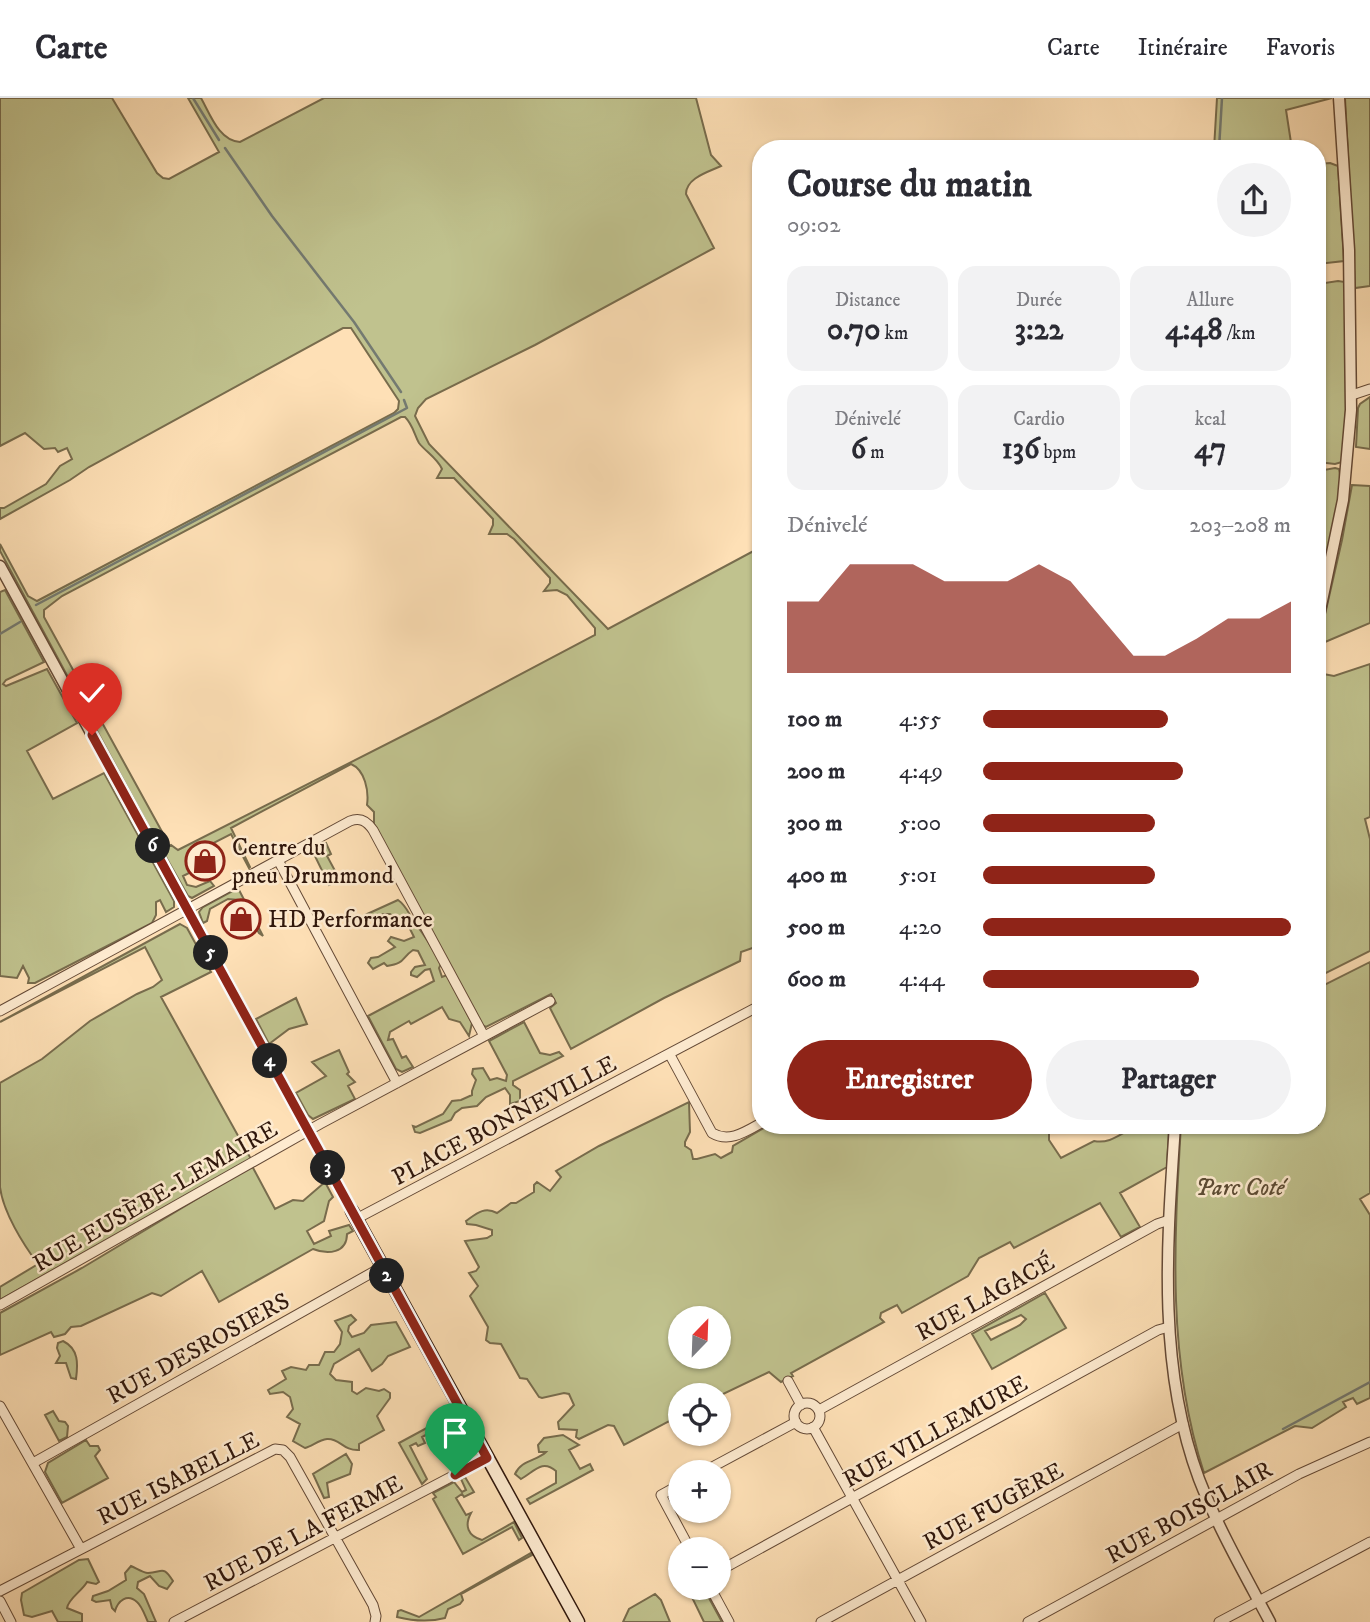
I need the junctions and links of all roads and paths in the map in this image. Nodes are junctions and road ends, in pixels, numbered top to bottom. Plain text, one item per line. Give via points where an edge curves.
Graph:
1 (1339, 98) edge
2 (1370, 389) edge
3 (1352, 395) junction
4 (0, 566) edge
5 (1326, 582) edge
6 (278, 860) junction
7 (187, 910) junction
8 (551, 1001) dead end
9 (752, 1010) edge
10 (0, 1011) edge
11 (484, 1036) junction
12 (670, 1055) junction
13 (397, 1083) junction
14 (752, 1127) edge
15 (308, 1130) junction
16 (1174, 1134) edge
17 (354, 1215) junction
18 (1169, 1220) junction
19 (382, 1267) junction
20 (0, 1305) edge
21 (1169, 1327) junction
22 (788, 1381) dead end
23 (801, 1405) junction
24 (0, 1406) edge
25 (819, 1410) junction
26 (796, 1422) junction
27 (1183, 1424) junction
28 (813, 1427) junction
29 (1370, 1442) edge
30 (487, 1458) junction
31 (726, 1460) edge
32 (33, 1463) junction
33 (668, 1490) edge
34 (853, 1499) junction
35 (668, 1507) edge
36 (1216, 1519) junction
37 (336, 1537) junction
38 (1370, 1542) edge
39 (81, 1549) junction
40 (731, 1565) edge
41 (898, 1579) junction
42 (0, 1591) edge
43 (717, 1600) edge
44 (1259, 1600) junction
45 (0, 1601) edge
46 (11, 1622) edge
47 (174, 1622) edge
48 (375, 1622) edge
49 (578, 1622) edge
50 (729, 1622) edge
51 (821, 1622) edge
52 (921, 1622) edge
53 (1028, 1622) edge
54 (1219, 1622) edge
55 (1270, 1622) edge

1 - 3 street
2 - 3 street
3 - 5 street via 1343,500
4 - 7 street
6 - 7 street
6 - 11 street via 349,821 367,822
6 - 13 street
7 - 10 street
7 - 15 street
8 - 11 street, RUE EUSÈBE-LEMAIRE
9 - 12 street, PLACE BONNEVILLE
11 - 13 street, RUE EUSÈBE-LEMAIRE
12 - 14 street via 712,1133 731,1137
12 - 17 street, PLACE BONNEVILLE
13 - 15 street, RUE EUSÈBE-LEMAIRE
15 - 17 street
15 - 20 street, RUE EUSÈBE-LEMAIRE
16 - 18 street
17 - 19 main road
18 - 21 street
18 - 25 street, RUE LAGACÉ
19 - 30 main road
19 - 32 street, RUE DESROSIERS
21 - 27 street
21 - 34 street, RUE VILLEMURE
22 - 23 street
23 - 25 street via 813,1404
23 - 26 street via 795,1411
24 - 32 street
25 - 28 street via 820,1418
26 - 28 street via 805,1429
26 - 31 street
27 - 36 street
27 - 41 street, RUE FUGÈRE
28 - 34 street
29 - 36 street, RUE BOISCLAIR
30 - 37 street, RUE DE LA FERME
30 - 49 main road
32 - 39 street
33 - 35 street via 661,1494
34 - 40 street, RUE VILLEMURE
34 - 41 street
36 - 44 street
36 - 53 street, RUE BOISCLAIR
37 - 39 street, RUE ISABELLE via 290,1457 275,1449
37 - 47 street, RUE DE LA FERME
37 - 48 street via 373,1605
38 - 44 street
39 - 42 street, RUE ISABELLE
41 - 51 street, RUE FUGÈRE
41 - 52 street
43 - 50 street
44 - 54 street
44 - 55 street
45 - 46 street

